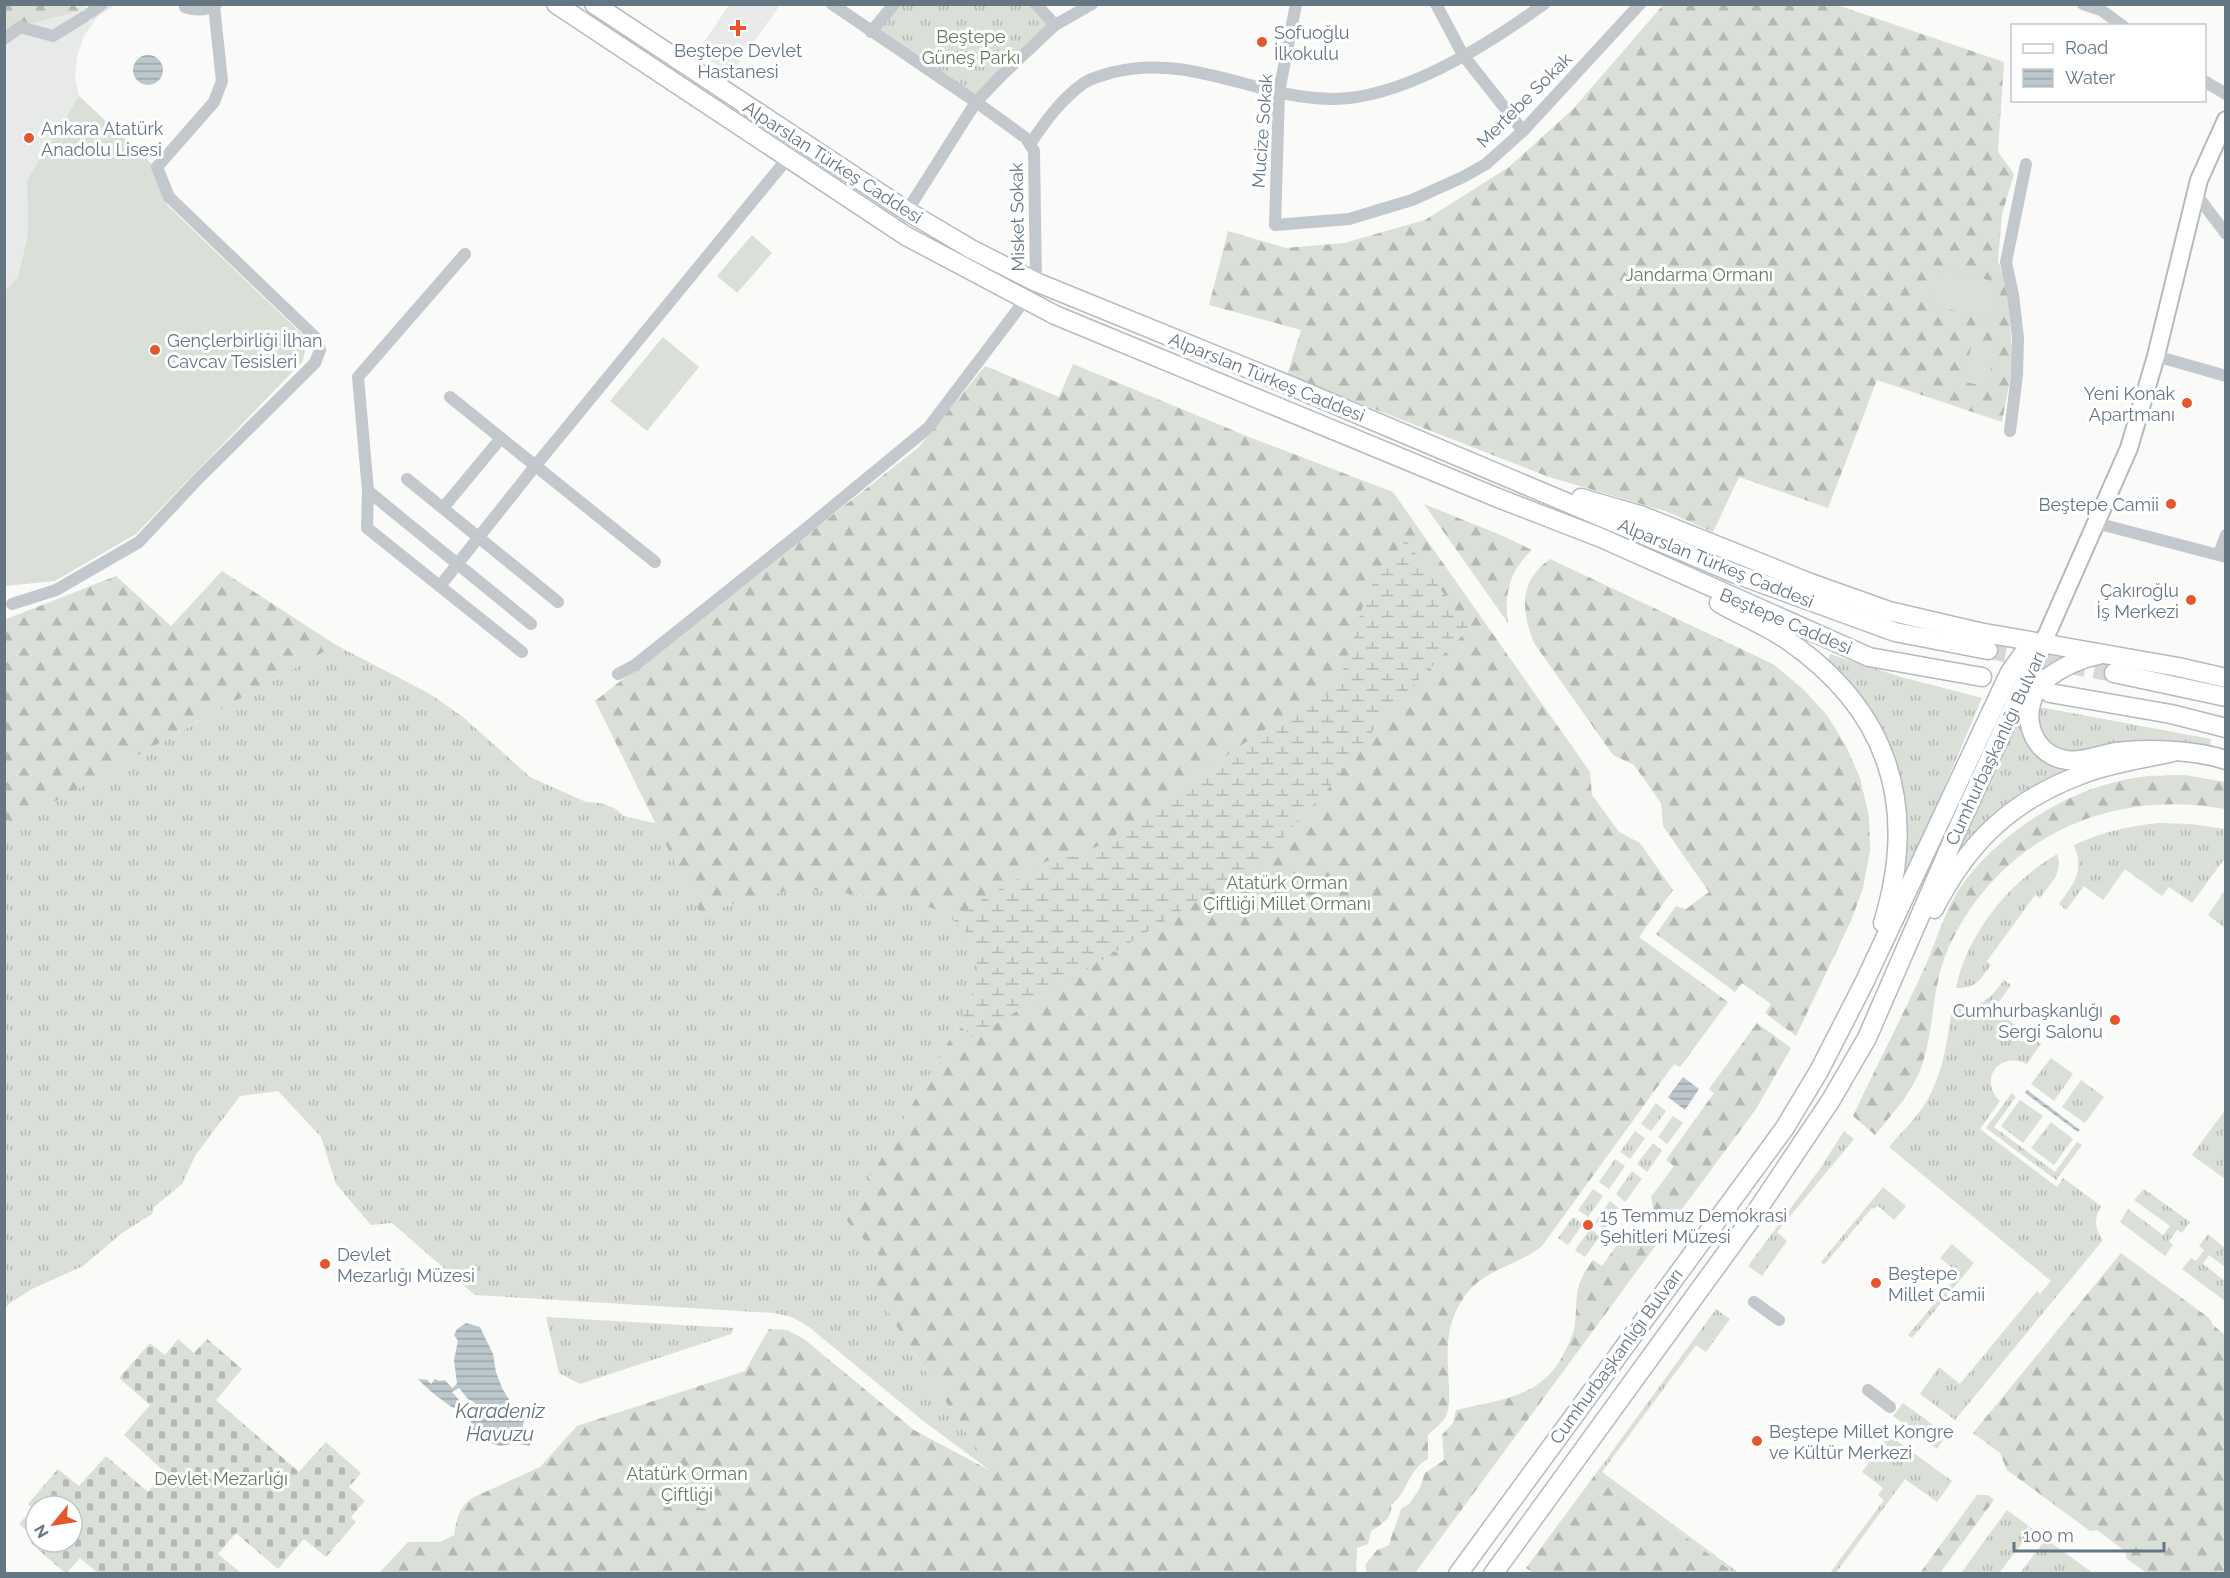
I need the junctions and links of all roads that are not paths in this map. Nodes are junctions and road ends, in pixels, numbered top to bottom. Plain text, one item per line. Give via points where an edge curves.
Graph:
1 (102, 4) edge
2 (556, 4) edge
3 (594, 4) edge
4 (832, 4) edge
5 (894, 4) edge
6 (1036, 4) edge
7 (1092, 4) edge
8 (1296, 4) edge
9 (1436, 4) edge
10 (1544, 4) edge
11 (1640, 4) edge
12 (2083, 4) edge
13 (214, 5) edge
14 (185, 7) dead end
15 (2120, 24) edge
16 (1055, 25) junction
17 (871, 32) junction
18 (4, 39) edge
19 (1463, 55) junction
20 (2206, 82) edge
21 (1279, 92) junction
22 (2226, 94) edge
23 (976, 102) junction
24 (2226, 120) edge
25 (1523, 131) junction
26 (1030, 144) junction
27 (787, 159) junction
28 (2026, 164) dead end
29 (2196, 194) junction
30 (907, 211) junction
31 (1275, 225) joint
32 (2226, 234) edge
33 (465, 254) dead end
34 (1036, 282) junction
35 (1025, 300) junction
36 (2156, 356) junction
37 (2226, 376) edge
38 (450, 397) dead end
39 (2010, 431) dead end
40 (501, 438) junction
41 (536, 465) junction
42 (407, 479) dead end
43 (1513, 480) junction
44 (368, 491) junction
45 (443, 508) junction
46 (2096, 523) junction
47 (2226, 535) edge
48 (479, 537) junction
49 (1599, 537) junction
50 (2222, 556) edge
51 (655, 562) dead end
52 (457, 564) junction
53 (440, 586) junction
54 (558, 602) dead end
55 (12, 604) dead end
56 (531, 624) dead end
57 (2043, 642) junction
58 (1988, 650) tunnel mouth
59 (522, 652) dead end
60 (2106, 654) junction
61 (2114, 673) tunnel mouth
62 (618, 674) dead end
63 (1982, 677) dead end
64 (2226, 678) edge
65 (2050, 693) dead end
66 (2226, 697) edge
67 (2226, 728) edge
68 (2173, 752) junction
69 (2226, 759) edge
70 (1865, 981) junction
71 (1867, 1038) junction
72 (1754, 1302) dead end
73 (1779, 1320) dead end
74 (1868, 1390) dead end
75 (1890, 1407) dead end
76 (1458, 1574) edge
77 (1493, 1574) edge

1 - 18 street via 53,36 20,27
2 - 27 main road, Alparslan Türkeş Caddesi
3 - 30 main road, Alparslan Türkeş Caddesi
4 - 17 street, Misket Sokak
5 - 17 street
6 - 16 street
7 - 16 street
8 - 21 street, Mucize Sokak
9 - 19 street
10 - 19 street via 1503,34
11 - 25 street, Mertebe Sokak
12 - 15 street via 2101,10
13 - 14 street via 204,10
13 - 55 street via 222,81 214,102 157,167 169,197 315,337 320,350 315,363 139,542 56,590
16 - 23 street
17 - 23 street, Misket Sokak
19 - 21 street via 1424,76 1378,93 1334,99
19 - 25 street
20 - 22 street
21 - 26 street via 1179,68 1122,70 1085,83 1056,108
21 - 31 street, Mucize Sokak
23 - 26 street, Misket Sokak
23 - 30 street
24 - 29 main road via 2204,166
25 - 31 street, Mertebe Sokak via 1486,164 1412,200 1349,219
26 - 34 street, Misket Sokak via 1034,151
27 - 35 main road, Alparslan Türkeş Caddesi via 906,236
27 - 41 street
28 - 39 street via 2006,262 2018,338
29 - 32 street
29 - 36 main road
30 - 34 main road, Alparslan Türkeş Caddesi
33 - 44 street via 358,377
34 - 43 main road, Alparslan Türkeş Caddesi
35 - 49 main road, Alparslan Türkeş Caddesi
35 - 62 street via 928,428 635,665
36 - 37 street
36 - 46 main road via 2129,448
38 - 40 street
40 - 41 street
40 - 45 street
41 - 48 street
41 - 51 street
42 - 45 street
43 - 57 main road via 1643,516 1889,611
43 - 58 main road, Alparslan Türkeş Caddesi via 1736,574 1895,632
44 - 52 street
44 - 53 street via 367,528
45 - 48 street
46 - 50 street
46 - 57 main road
47 - 50 street
48 - 52 street
48 - 54 street
49 - 63 main road, Beştepe Caddesi via 1869,657
49 - 70 main road via 1786,639 1827,672 1856,703 1884,757 1899,832 1893,886
52 - 53 street
52 - 56 street
53 - 59 street
57 - 60 main road
57 - 70 main road, Cumhurbaşkanlığı Bulvarı via 2023,654 2010,672
57 - 71 main road, Cumhurbaşkanlığı Bulvarı
60 - 64 main road
60 - 68 main road via 2073,663 2041,684 2028,709 2034,737 2049,753 2072,761 2118,752
61 - 66 main road
65 - 67 main road via 2171,714
68 - 69 main road
68 - 71 main road via 2084,773 2026,801 1993,826 1966,855 1942,894 1892,1000
70 - 76 main road, Cumhurbaşkanlığı Bulvarı via 1820,1071 1784,1129
71 - 77 main road, Cumhurbaşkanlığı Bulvarı via 1826,1108 1756,1212
72 - 73 street
74 - 75 street

